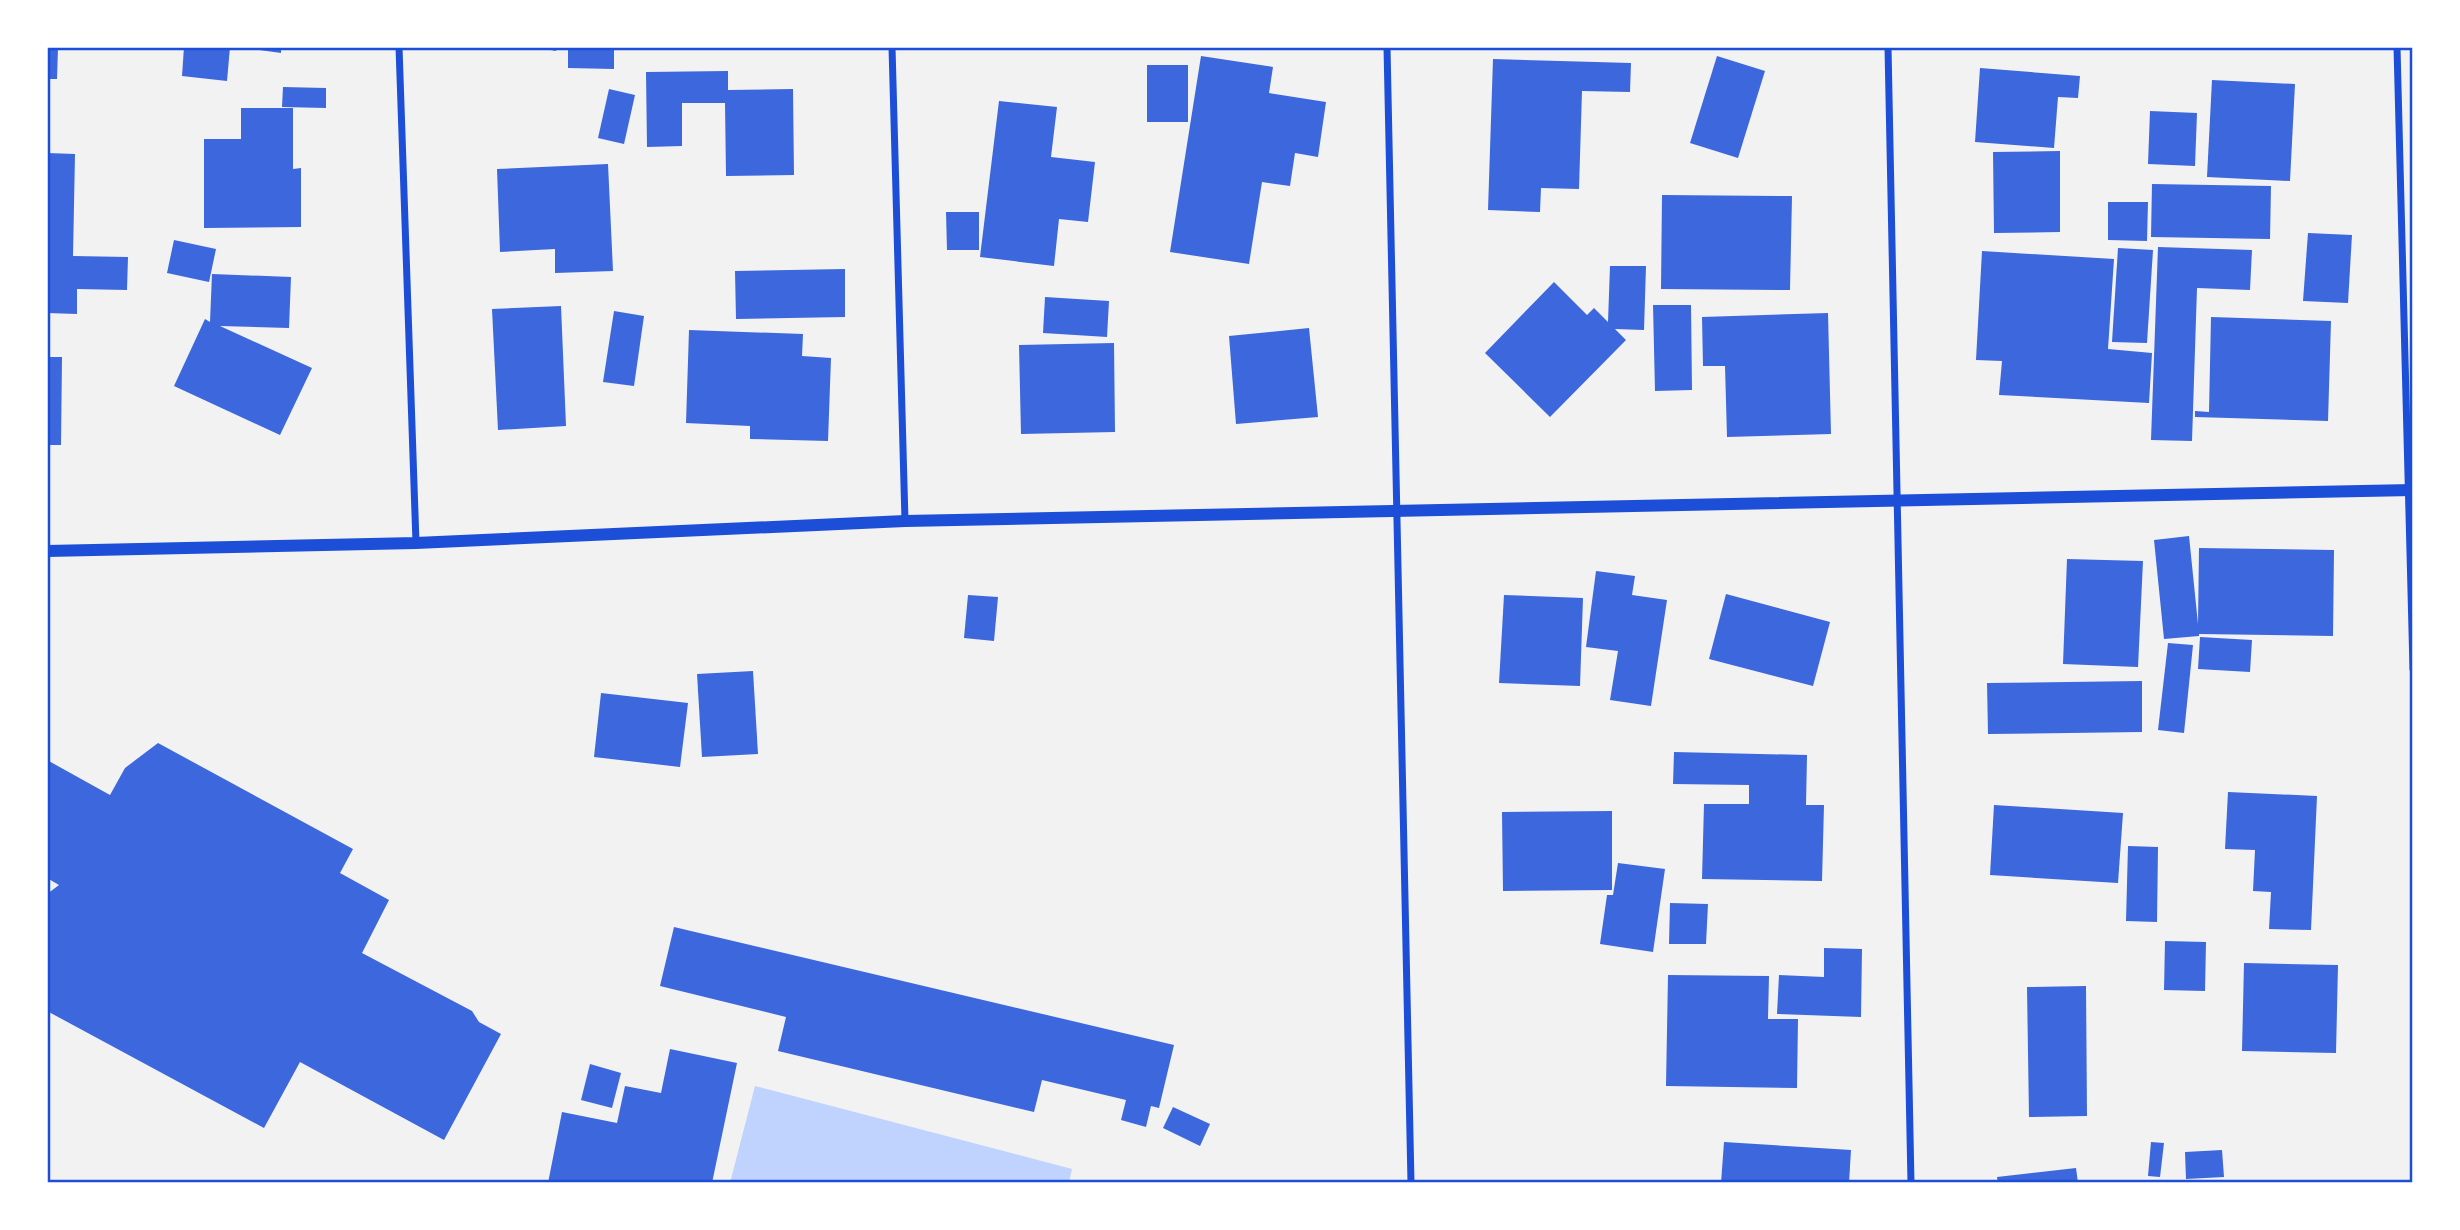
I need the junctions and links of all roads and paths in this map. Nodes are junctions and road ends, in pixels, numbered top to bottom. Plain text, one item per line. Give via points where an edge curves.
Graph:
1 (399, 47) edge
2 (892, 47) edge
3 (1387, 47) edge
4 (1888, 47) edge
5 (2398, 47) edge
6 (2411, 490) edge
7 (1896, 503) junction
8 (1397, 511) junction
9 (905, 522) junction
10 (416, 543) junction
11 (47, 551) edge
12 (2413, 669) edge
13 (1411, 1183) edge
14 (1911, 1183) edge

1 - 10 street
2 - 9 street
3 - 8 street
4 - 7 street
5 - 6 street
6 - 7 street
6 - 12 street
7 - 8 street
7 - 14 street
8 - 9 street
8 - 13 street
9 - 10 street
10 - 11 street

